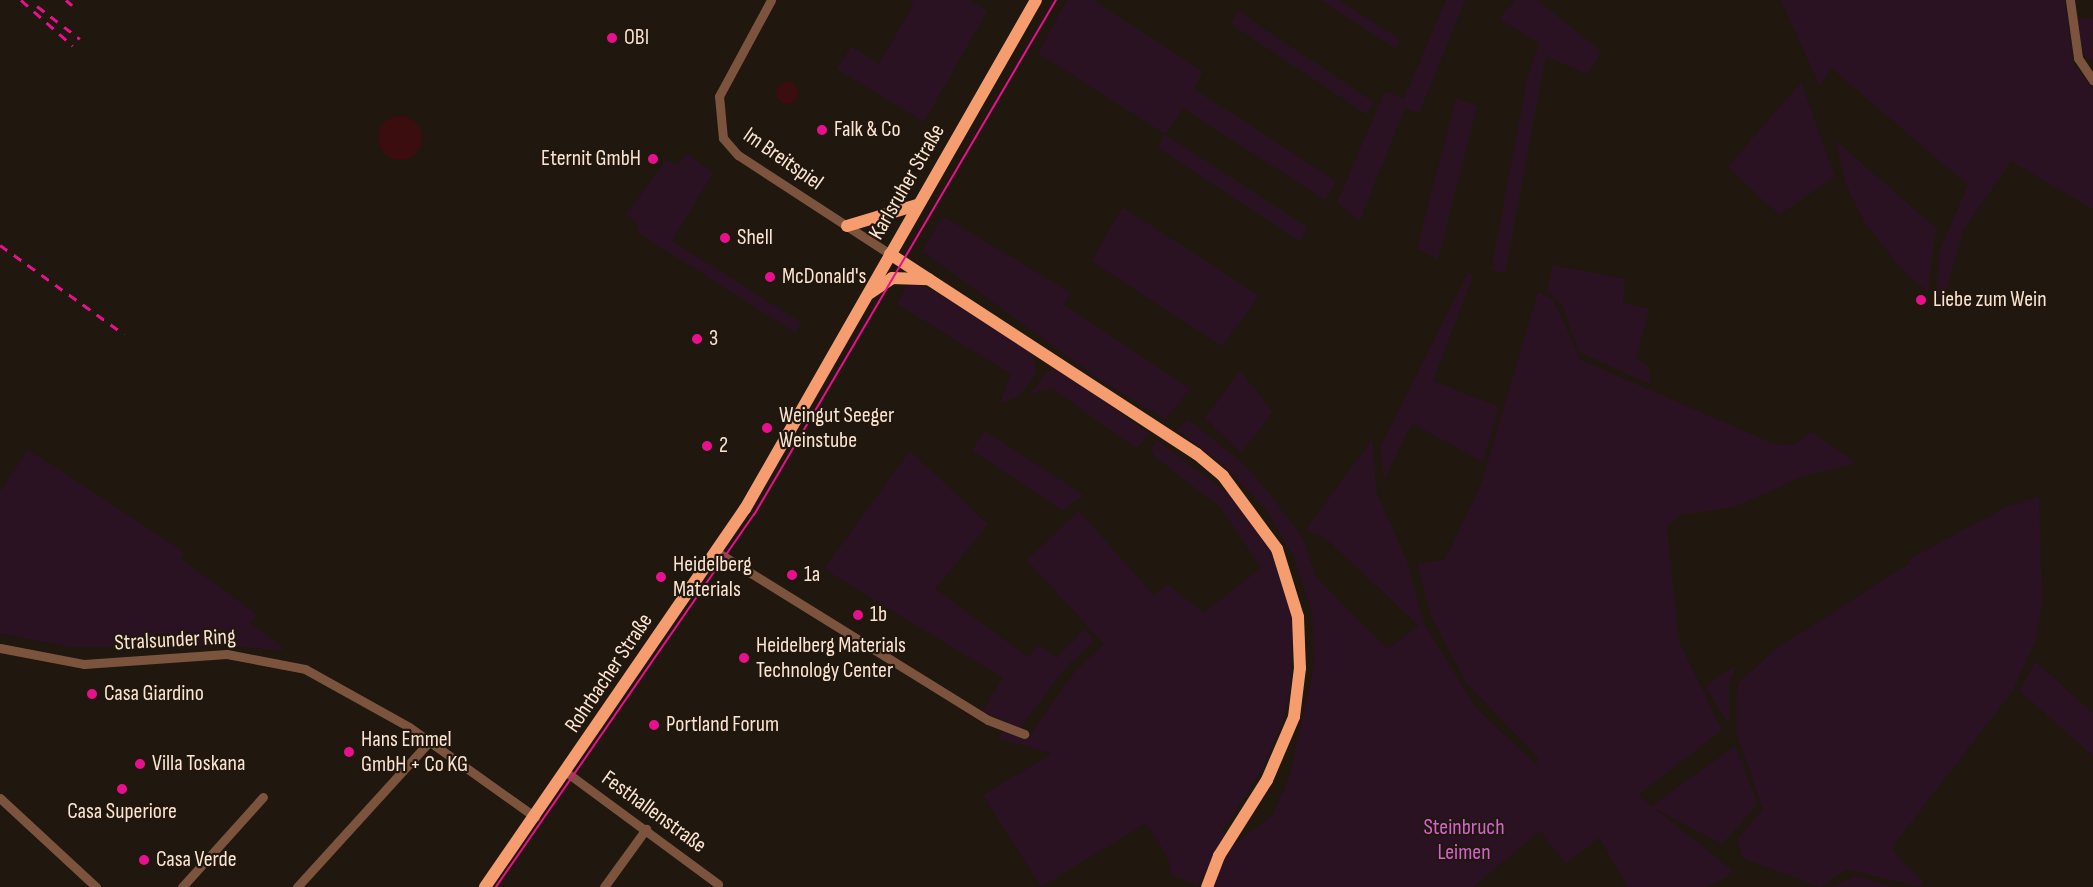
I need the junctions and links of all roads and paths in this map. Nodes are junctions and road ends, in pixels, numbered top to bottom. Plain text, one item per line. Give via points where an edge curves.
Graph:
1 (771, 0) edge
2 (1036, 0) edge
3 (2070, 0) edge
4 (2093, 80) edge
5 (917, 205) junction
6 (847, 226) junction
7 (890, 254) junction
8 (936, 280) junction
9 (867, 294) junction
10 (817, 385) joint
11 (717, 552) junction
12 (0, 648) edge
13 (1024, 734) dead end
14 (429, 742) junction
15 (566, 772) junction
16 (263, 797) dead end
17 (0, 798) edge
18 (535, 817) junction
19 (646, 829) junction
20 (718, 884) dead end
21 (96, 887) edge
22 (182, 887) edge
23 (297, 887) edge
24 (485, 887) edge
25 (604, 887) edge
26 (1207, 887) edge

1 - 6 street, Im Breitspiel via 726,76 719,96 720,132 738,155
2 - 5 main road, Karlsruher Straße
3 - 4 street via 2078,58
5 - 6 main road
5 - 7 main road, Karlsruher Straße
6 - 7 street, Im Breitspiel
7 - 8 main road
7 - 9 main road, Karlsruher Straße
8 - 9 main road via 892,278
8 - 26 main road via 1149,421 1223,477 1262,523 1288,577 1300,641 1298,686 1287,739
9 - 10 main road, Karlsruher Straße
10 - 11 main road, Rohrbacher Straße
11 - 13 street via 988,720
11 - 15 main road, Rohrbacher Straße
12 - 14 street, Stralsunder Ring via 84,664 186,655 265,657 348,689
14 - 18 street, Stralsunder Ring
14 - 23 street
15 - 18 main road, Rohrbacher Straße
15 - 19 street, Festhallenstraße
16 - 22 street
17 - 21 street
18 - 24 main road, Rohrbacher Straße
19 - 20 street, Festhallenstraße
19 - 25 street

